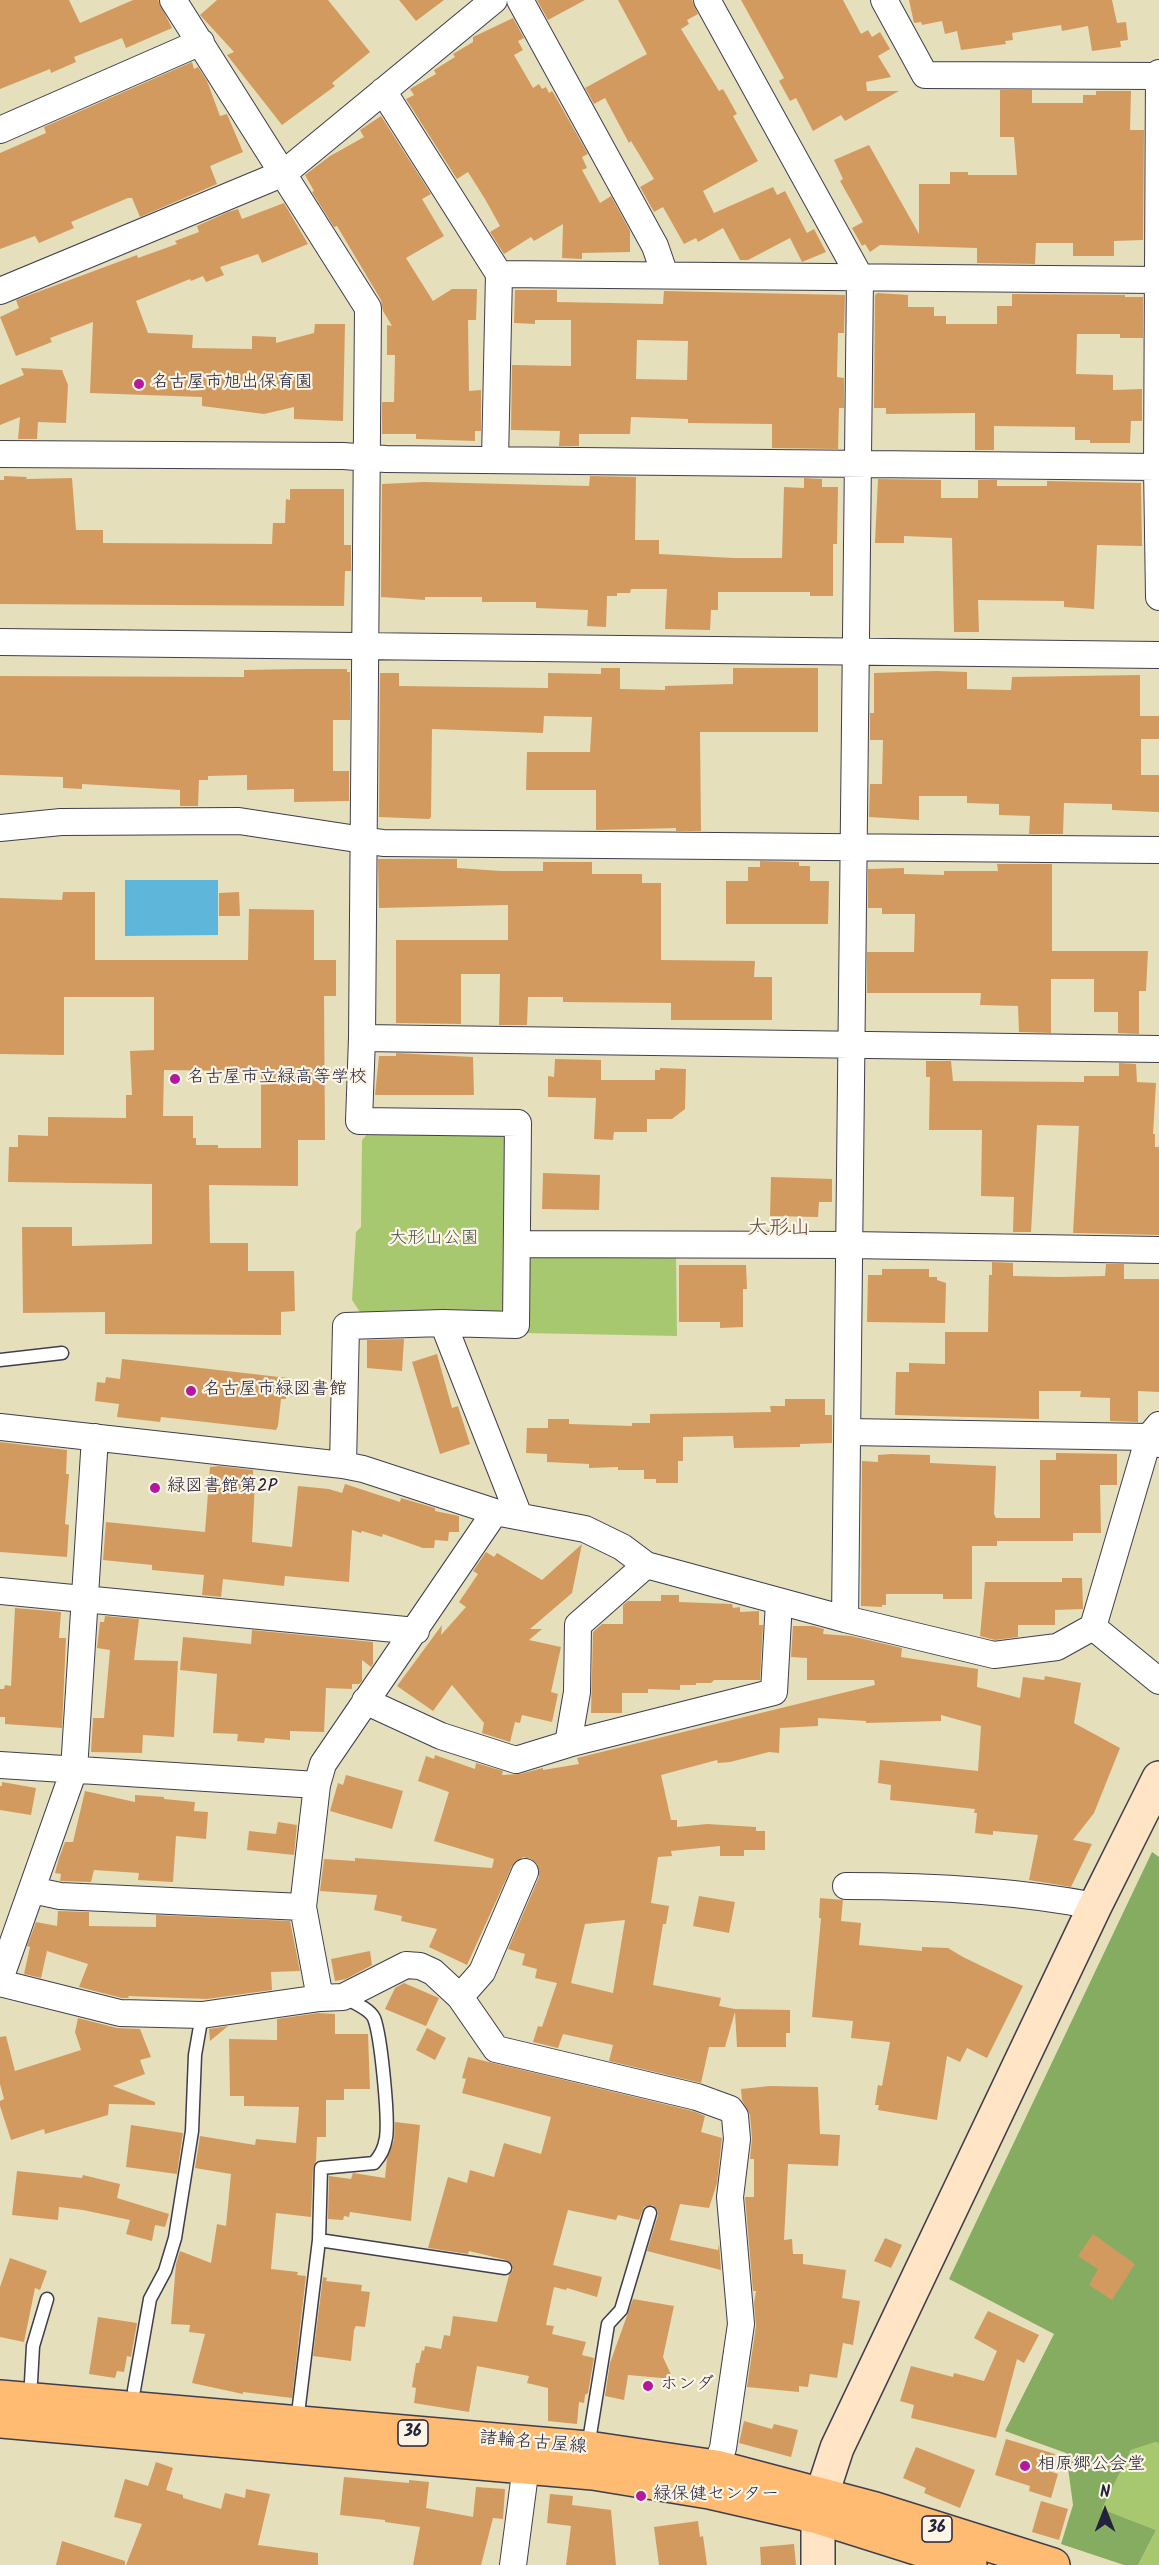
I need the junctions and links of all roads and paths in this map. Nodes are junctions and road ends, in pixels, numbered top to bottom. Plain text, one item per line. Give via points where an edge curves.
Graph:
1 (174, 0) edge
2 (494, 0) edge
3 (520, 0) edge
4 (707, 0) edge
5 (884, 0) edge
6 (201, 42) junction
7 (1159, 75) edge
8 (383, 91) junction
9 (0, 130) edge
10 (284, 174) junction
11 (499, 274) junction
12 (665, 275) junction
13 (860, 278) junction
14 (1158, 280) edge
15 (0, 291) edge
16 (0, 454) edge
17 (365, 458) junction
18 (495, 460) junction
19 (857, 464) junction
20 (1157, 467) junction
21 (1159, 597) edge
22 (0, 642) edge
23 (365, 648) junction
24 (856, 652) junction
25 (1159, 656) edge
26 (0, 828) edge
27 (363, 840) junction
28 (855, 846) junction
29 (1159, 850) edge
30 (362, 1038) junction
31 (851, 1046) junction
32 (1159, 1049) edge
33 (517, 1244) junction
34 (849, 1245) junction
35 (1159, 1250) edge
36 (443, 1323) junction
37 (62, 1353) dead end
38 (0, 1360) edge
39 (0, 1427) edge
40 (848, 1432) junction
41 (1156, 1435) edge
42 (95, 1437) junction
43 (343, 1465) junction
44 (507, 1514) junction
45 (646, 1565) junction
46 (0, 1591) edge
47 (86, 1599) junction
48 (779, 1601) junction
49 (845, 1619) junction
50 (1094, 1627) junction
51 (416, 1631) junction
52 (1159, 1681) edge
53 (365, 1701) junction
54 (568, 1744) junction
55 (0, 1765) edge
56 (74, 1770) junction
57 (1159, 1778) edge
58 (317, 1785) junction
59 (525, 1872) dead end
60 (846, 1886) dead end
61 (32, 1890) junction
62 (1095, 1906) junction
63 (303, 1907) junction
64 (0, 1981) edge
65 (332, 1997) junction
66 (460, 1997) junction
67 (202, 2015) junction
68 (650, 2212) dead end
69 (319, 2240) junction
70 (505, 2268) dead end
71 (47, 2299) dead end
72 (31, 2382) dead end
73 (134, 2390) dead end
74 (0, 2397) edge
75 (0, 2421) edge
76 (297, 2423) junction
77 (588, 2448) junction
78 (526, 2466) junction
79 (716, 2467) junction
80 (820, 2505) junction
81 (513, 2565) edge
82 (818, 2565) edge
83 (970, 2565) edge
84 (1053, 2565) edge

1 - 6 street
2 - 8 street
3 - 12 street via 655,246
4 - 13 street
5 - 7 street via 925,75
6 - 9 street
6 - 10 street
7 - 14 street
8 - 10 street
8 - 11 street
10 - 15 street
10 - 17 street via 368,308
11 - 12 street
11 - 18 street
12 - 13 street
13 - 14 street
13 - 19 street
14 - 20 street
16 - 17 street
17 - 18 street
17 - 23 street
18 - 19 street
19 - 20 street
19 - 24 street
20 - 21 street
22 - 23 street
23 - 24 street
23 - 27 street
24 - 25 street
24 - 28 street
26 - 27 street via 61,822 239,821
27 - 28 street
27 - 30 street
28 - 29 street
28 - 31 street
30 - 31 street
30 - 33 street via 359,1122 518,1123
31 - 32 street
31 - 34 street
33 - 34 street
33 - 36 street via 516,1325
34 - 35 street
34 - 40 street
36 - 43 street via 346,1326
36 - 44 street
37 - 38 lane
39 - 42 street
40 - 41 street
40 - 49 street
41 - 50 street
42 - 43 street
42 - 47 street
43 - 44 street
44 - 45 street via 585,1529 622,1547
44 - 51 street
45 - 48 street
45 - 54 street via 578,1625 577,1692
46 - 47 street
47 - 51 street
47 - 56 street
48 - 49 street
48 - 54 street via 774,1692
49 - 50 street via 994,1655 1057,1647
50 - 52 street
51 - 53 street
53 - 54 street via 441,1736 516,1760
53 - 58 street via 323,1764
55 - 56 street
56 - 58 street
56 - 61 street
57 - 62 street
58 - 63 street
59 - 66 street via 482,1972
60 - 62 street via 938,1886
61 - 63 street via 60,1896
61 - 64 street
62 - 80 street via 837,2448
63 - 65 street
64 - 67 street via 120,2013
65 - 66 street via 405,1965 433,1972
65 - 67 street
65 - 69 lane via 370,2012 374,2019 384,2087 386,2136 374,2163 321,2168
66 - 79 street via 496,2049 697,2097 730,2109 735,2116 737,2139 730,2197 741,2324 723,2448
67 - 73 lane via 195,2055 192,2131 175,2238 165,2271 150,2299
68 - 77 lane via 621,2310 608,2324
69 - 70 lane
69 - 76 lane
71 - 72 lane via 33,2346
74 - 76 main road, 諸輪名古屋線 / 36
75 - 78 main road, 諸輪名古屋線 / 36
76 - 77 main road, 諸輪名古屋線 / 36
77 - 79 main road, 諸輪名古屋線 / 36
78 - 80 main road, 諸輪名古屋線 / 36
78 - 81 street
79 - 80 main road, 諸輪名古屋線 / 36
80 - 82 street
80 - 83 main road, 諸輪名古屋線 / 36
80 - 84 main road, 諸輪名古屋線 / 36

